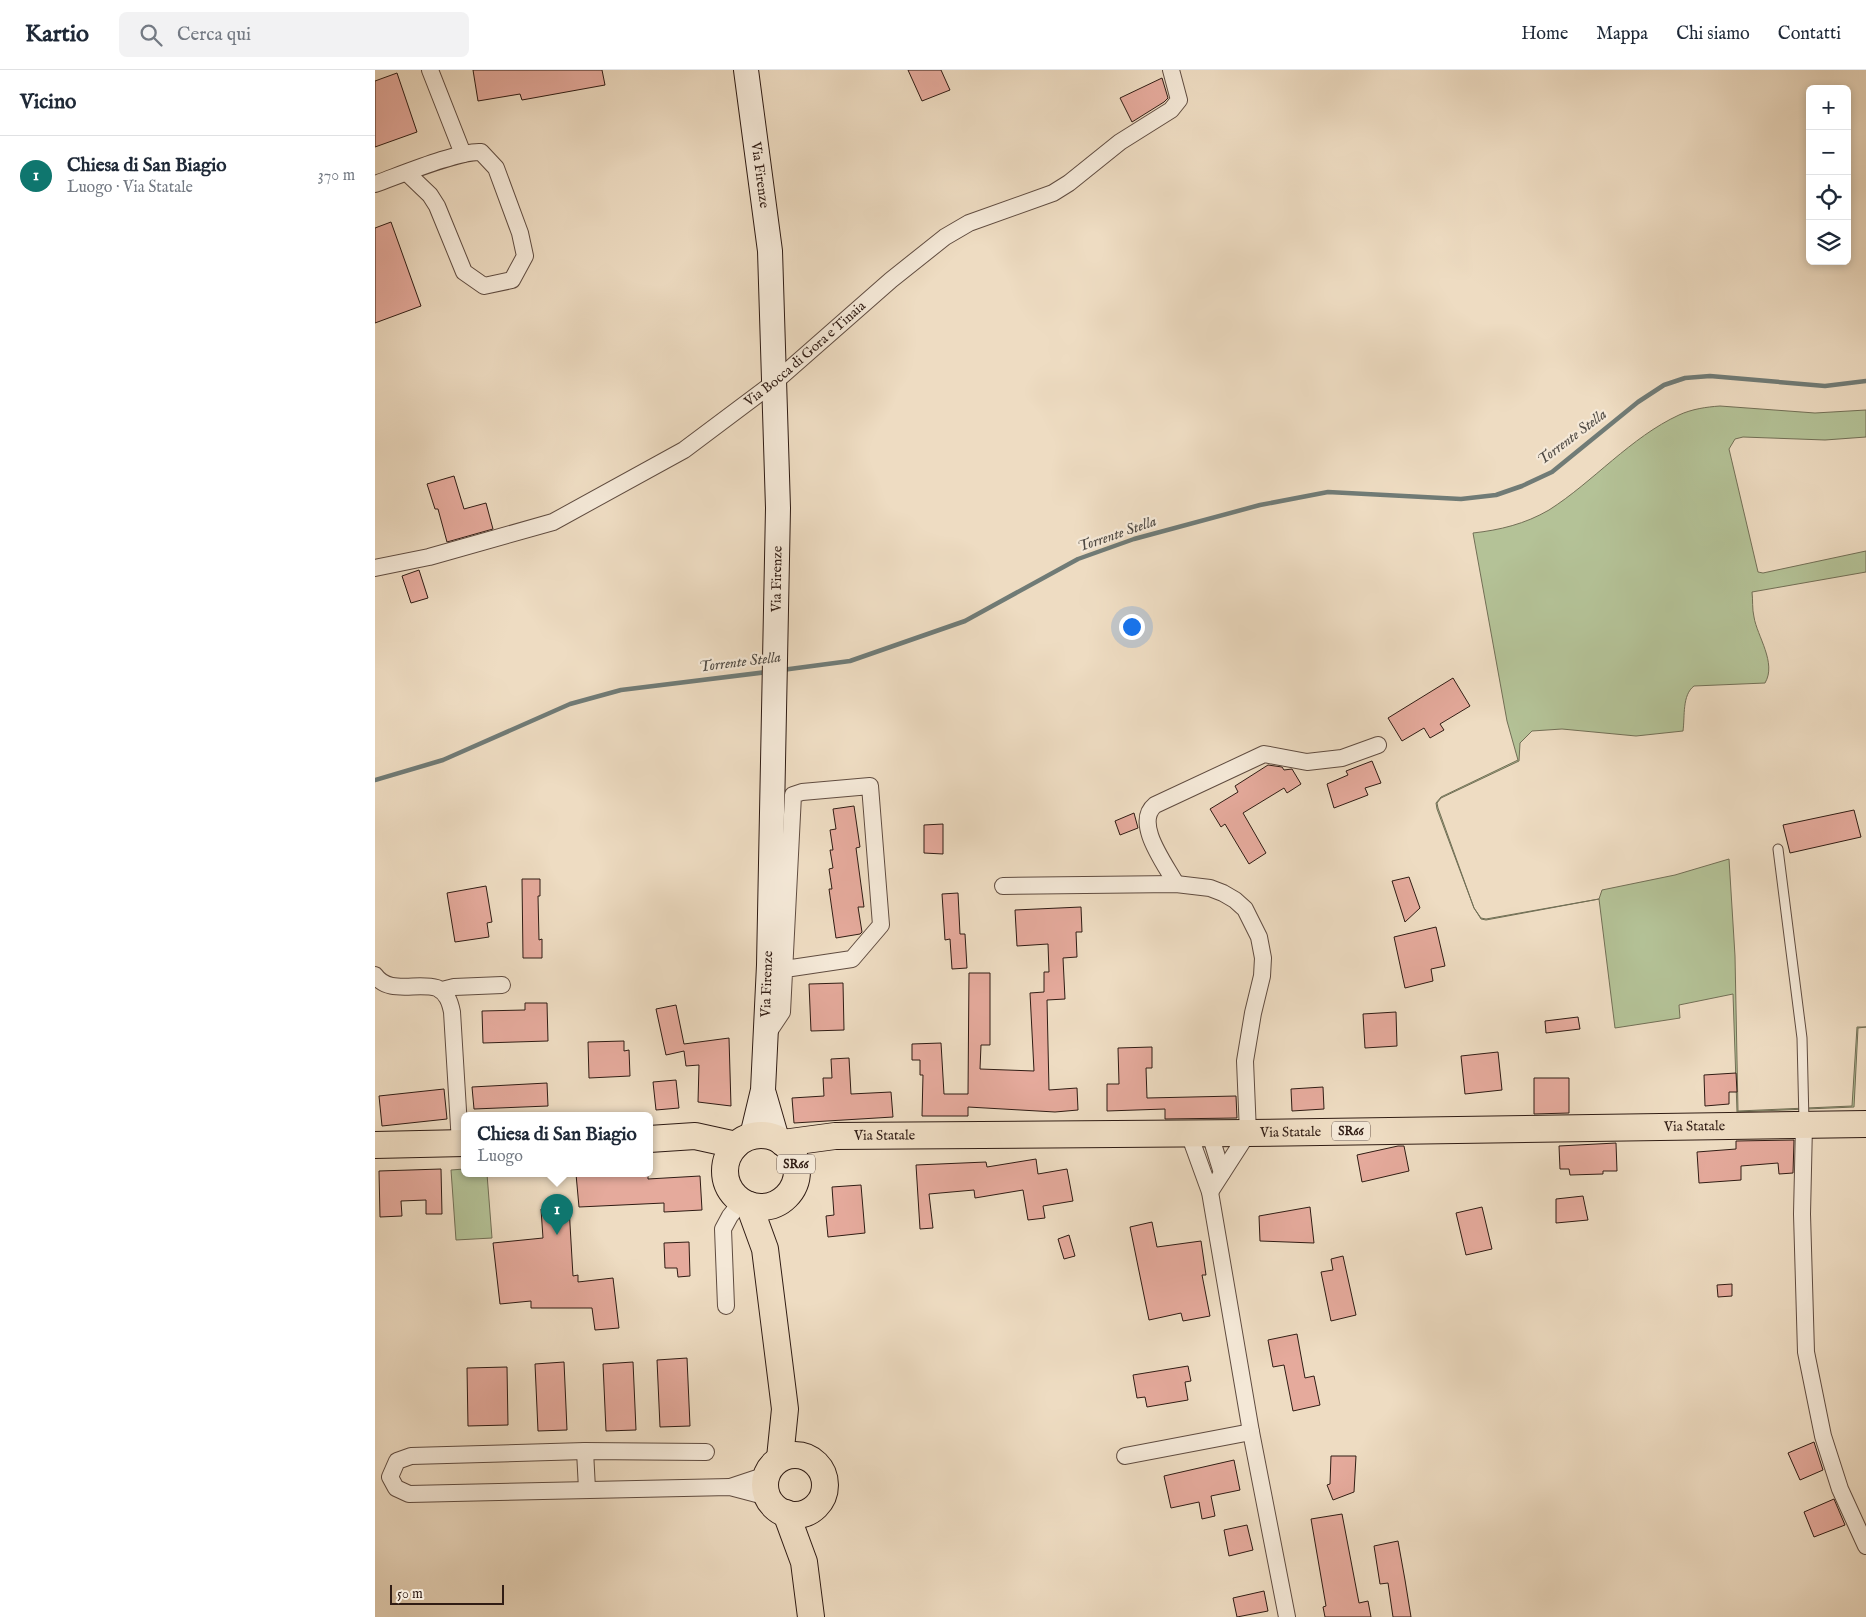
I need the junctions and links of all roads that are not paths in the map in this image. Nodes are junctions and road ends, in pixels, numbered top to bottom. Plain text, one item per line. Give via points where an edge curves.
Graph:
1 (430, 70) edge
2 (746, 70) edge
3 (1171, 70) edge
4 (463, 154) junction
5 (407, 173) junction
6 (375, 184) edge
7 (775, 381) junction
8 (375, 568) edge
9 (1378, 745) dead end
10 (1778, 849) dead end
11 (1177, 884) junction
12 (1003, 886) dead end
13 (785, 969) junction
14 (375, 974) edge
15 (502, 985) dead end
16 (442, 990) junction
17 (765, 1037) junction
18 (1866, 1124) edge
19 (1804, 1125) junction
20 (461, 1130) edge
21 (1248, 1133) junction
22 (1200, 1134) junction
23 (835, 1136) junction
24 (661, 1139) edge
25 (461, 1143) edge
26 (375, 1145) edge
27 (755, 1145) junction
28 (797, 1172) junction
29 (1222, 1174) junction
30 (1210, 1192) junction
31 (745, 1203) junction
32 (776, 1203) junction
33 (765, 1249) junction
34 (726, 1306) dead end
35 (785, 1409) junction
36 (1251, 1432) junction
37 (585, 1451) junction
38 (706, 1452) dead end
39 (1125, 1456) dead end
40 (807, 1457) junction
41 (775, 1486) junction
42 (587, 1489) junction
43 (814, 1508) junction
44 (1866, 1546) edge
45 (804, 1562) junction
46 (811, 1617) edge
47 (1287, 1617) edge

1 - 4 street
2 - 7 street, Via Firenze via 770,251
3 - 7 street, Via Bocca di Gora e Tinaia via 1179,94 1171,110 1133,133 1053,193 969,223 945,238 891,280
4 - 5 street
4 - 5 street via 481,152 496,168 525,256 512,280 484,286 464,272 437,206
5 - 6 street
7 - 8 street, Via Bocca di Gora e Tinaia via 684,450 553,522 429,557
7 - 17 street, Via Firenze via 778,508
9 - 11 street via 1342,758 1307,762 1264,754 1155,805 1148,814 1147,828
10 - 19 lane via 1802,1038
11 - 12 street
11 - 21 street via 1210,888 1235,900 1245,909 1259,937 1262,976 1245,1062
13 - 13 street via 793,796 802,792 870,786 881,925 852,959
13 - 17 street via 782,1012
14 - 16 street via 381,982 389,985 431,986
15 - 16 street
16 - 20 street via 452,1012
17 - 27 street, Via Firenze via 763,1090 769,1119
18 - 19 main road, Via Statale / SR66
19 - 21 main road, Via Statale / SR66
19 - 44 street via 1802,1214 1806,1352 1823,1436 1840,1489
21 - 22 main road, Via Statale / SR66
21 - 29 street
22 - 23 main road, Via Statale / SR66
22 - 29 street
22 - 30 street
23 - 27 main road, Via Statale / SR66
23 - 28 main road, Via Statale / SR66 via 813,1153
24 - 27 main road, Via Statale / SR66 via 695,1136
25 - 26 main road
27 - 28 main road, SR66 via 791,1151
27 - 31 main road via 726,1178 729,1187
28 - 32 main road, SR66 via 791,1191
29 - 30 street
30 - 36 street
31 - 32 main road via 767,1206
31 - 33 main road
31 - 34 street via 730,1216 723,1229
32 - 33 main road
33 - 35 main road
35 - 40 main road
35 - 41 main road
36 - 39 street
36 - 47 street
37 - 38 street
37 - 42 street
37 - 42 street via 411,1456 397,1461 390,1477 396,1488 409,1494
40 - 41 main road via 791,1455
40 - 43 main road via 821,1469 825,1482 823,1497
41 - 42 street
41 - 43 main road via 803,1514
41 - 45 main road
43 - 45 main road
45 - 46 main road

